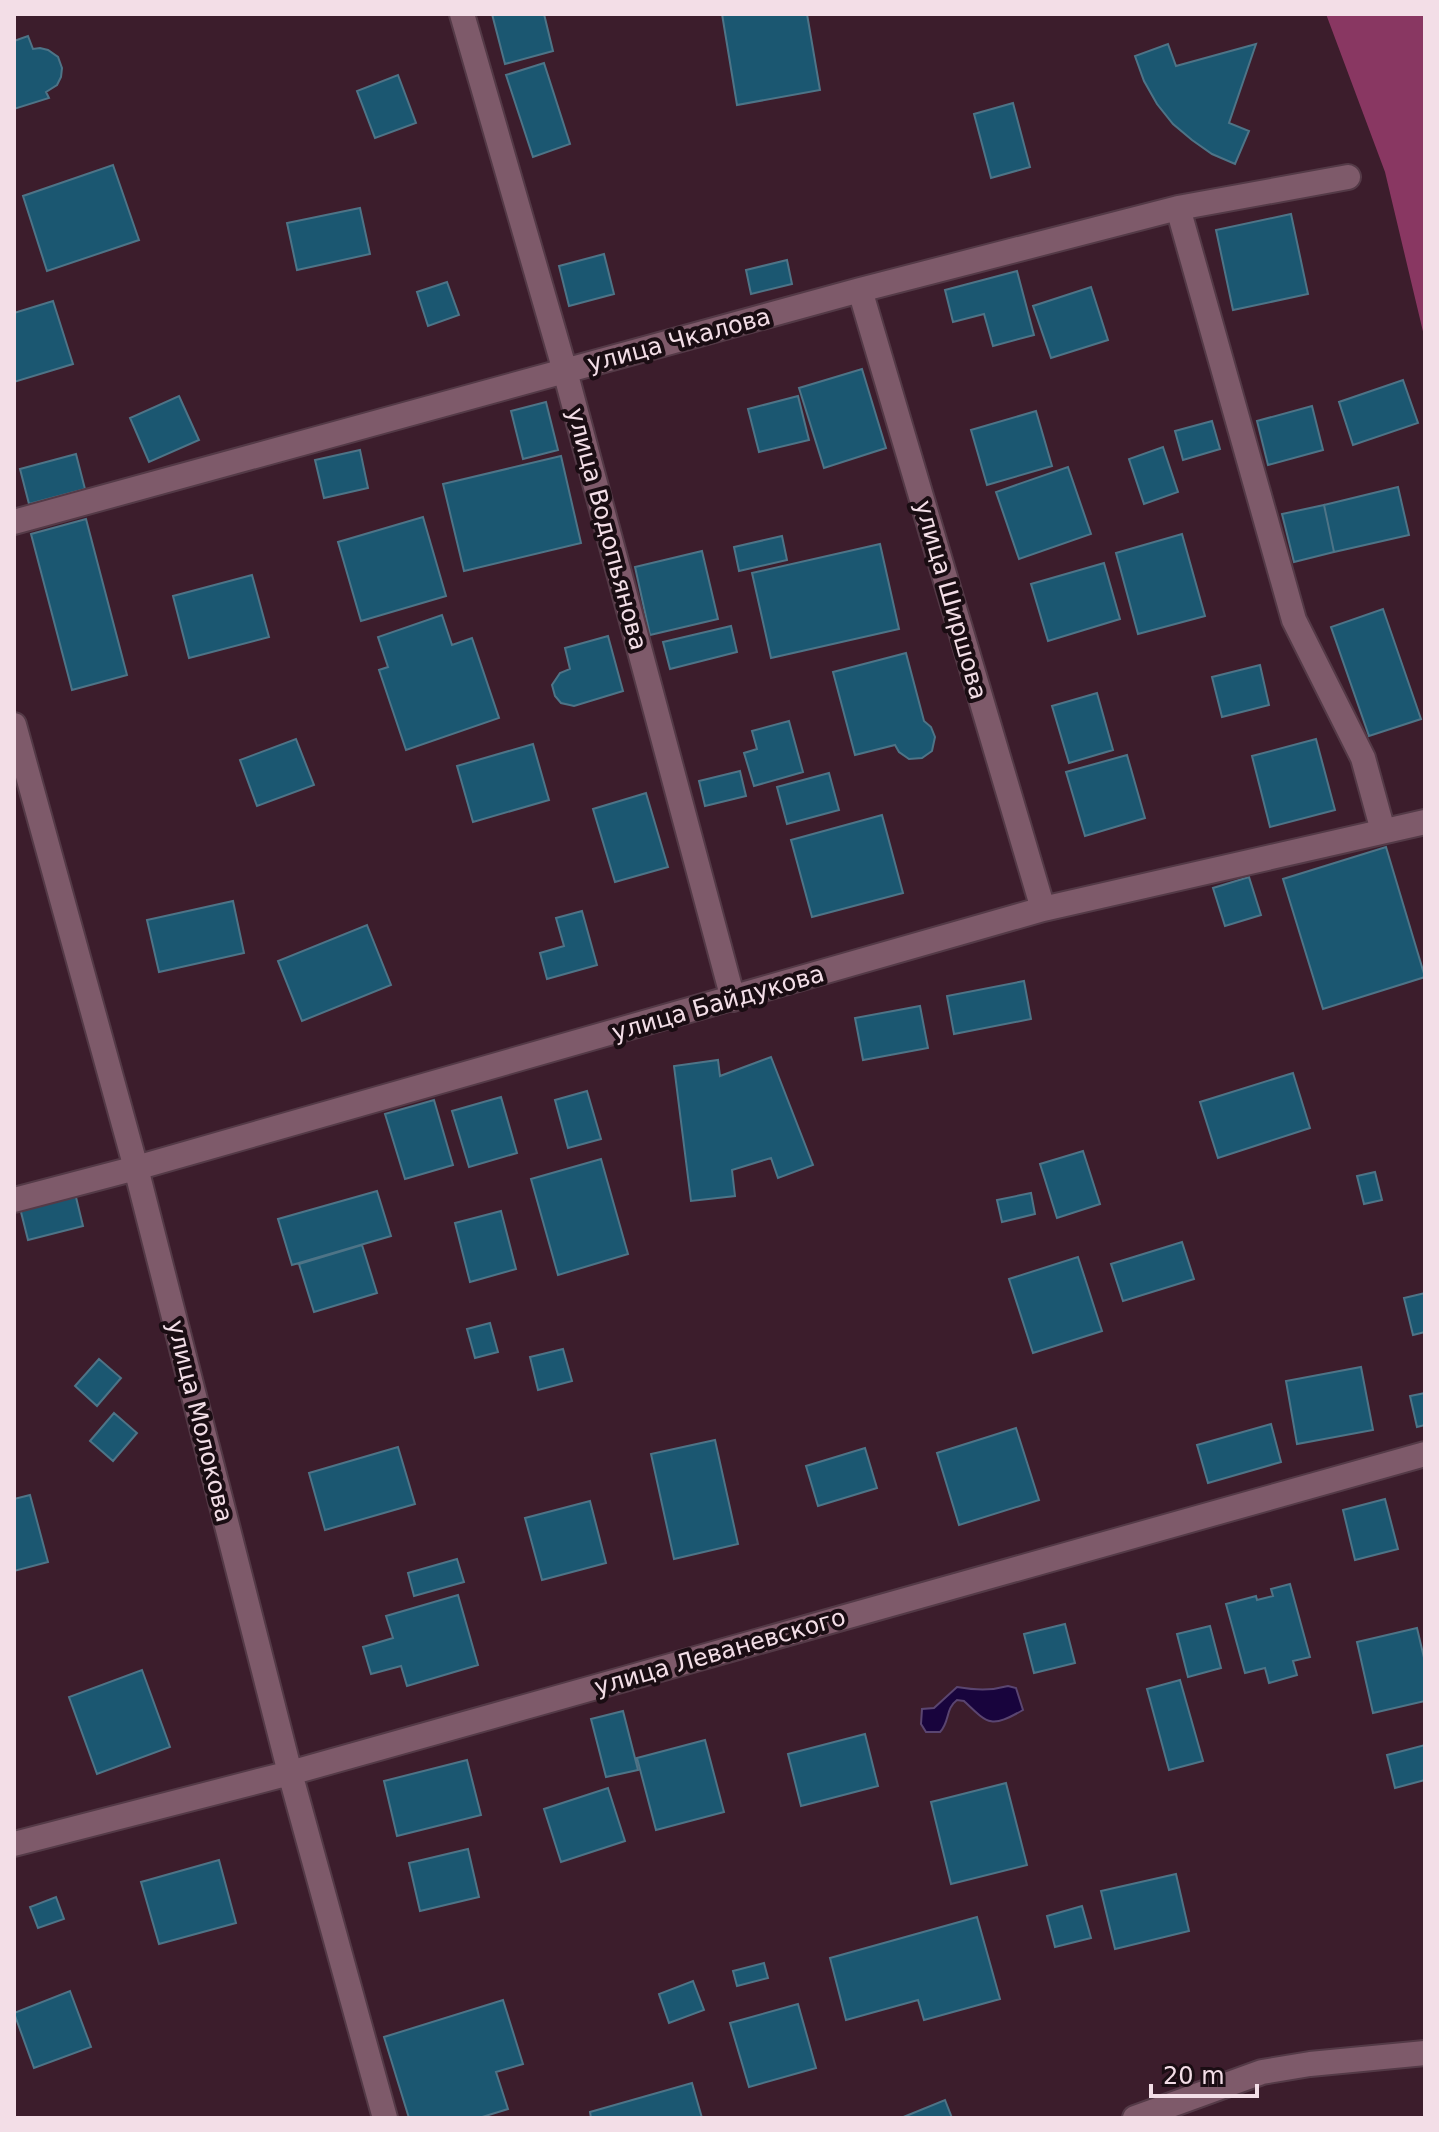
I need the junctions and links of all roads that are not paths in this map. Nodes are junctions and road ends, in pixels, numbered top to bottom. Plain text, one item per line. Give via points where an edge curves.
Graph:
1 (462, 14) edge
2 (1348, 177) dead end
3 (1178, 208) junction
4 (860, 290) junction
5 (565, 371) junction
6 (14, 522) edge
7 (14, 725) edge
8 (1425, 822) edge
9 (1383, 831) junction
10 (1043, 909) junction
11 (733, 999) junction
12 (136, 1168) junction
13 (14, 1200) edge
14 (1425, 1454) edge
15 (290, 1773) junction
16 (14, 1844) edge
17 (1425, 2053) edge
18 (385, 2118) edge
19 (1135, 2118) edge

1 - 5 street, улица Водопьянова
2 - 3 street, улица Чкалова
3 - 4 street, улица Чкалова
3 - 9 street via 1294,620 1363,758
4 - 5 street, улица Чкалова
4 - 10 street, улица Ширшова
5 - 6 street, улица Чкалова
5 - 11 street, улица Водопьянова
7 - 12 street, улица Молокова
8 - 9 street, улица Байдукова
9 - 10 street, улица Байдукова
10 - 11 street, улица Байдукова
11 - 12 street, улица Байдукова
12 - 13 street, улица Байдукова
12 - 15 street, улица Молокова
14 - 15 street, улица Леваневского
15 - 16 street, улица Леваневского
15 - 18 street, улица Молокова
17 - 19 street via 1262,2072

